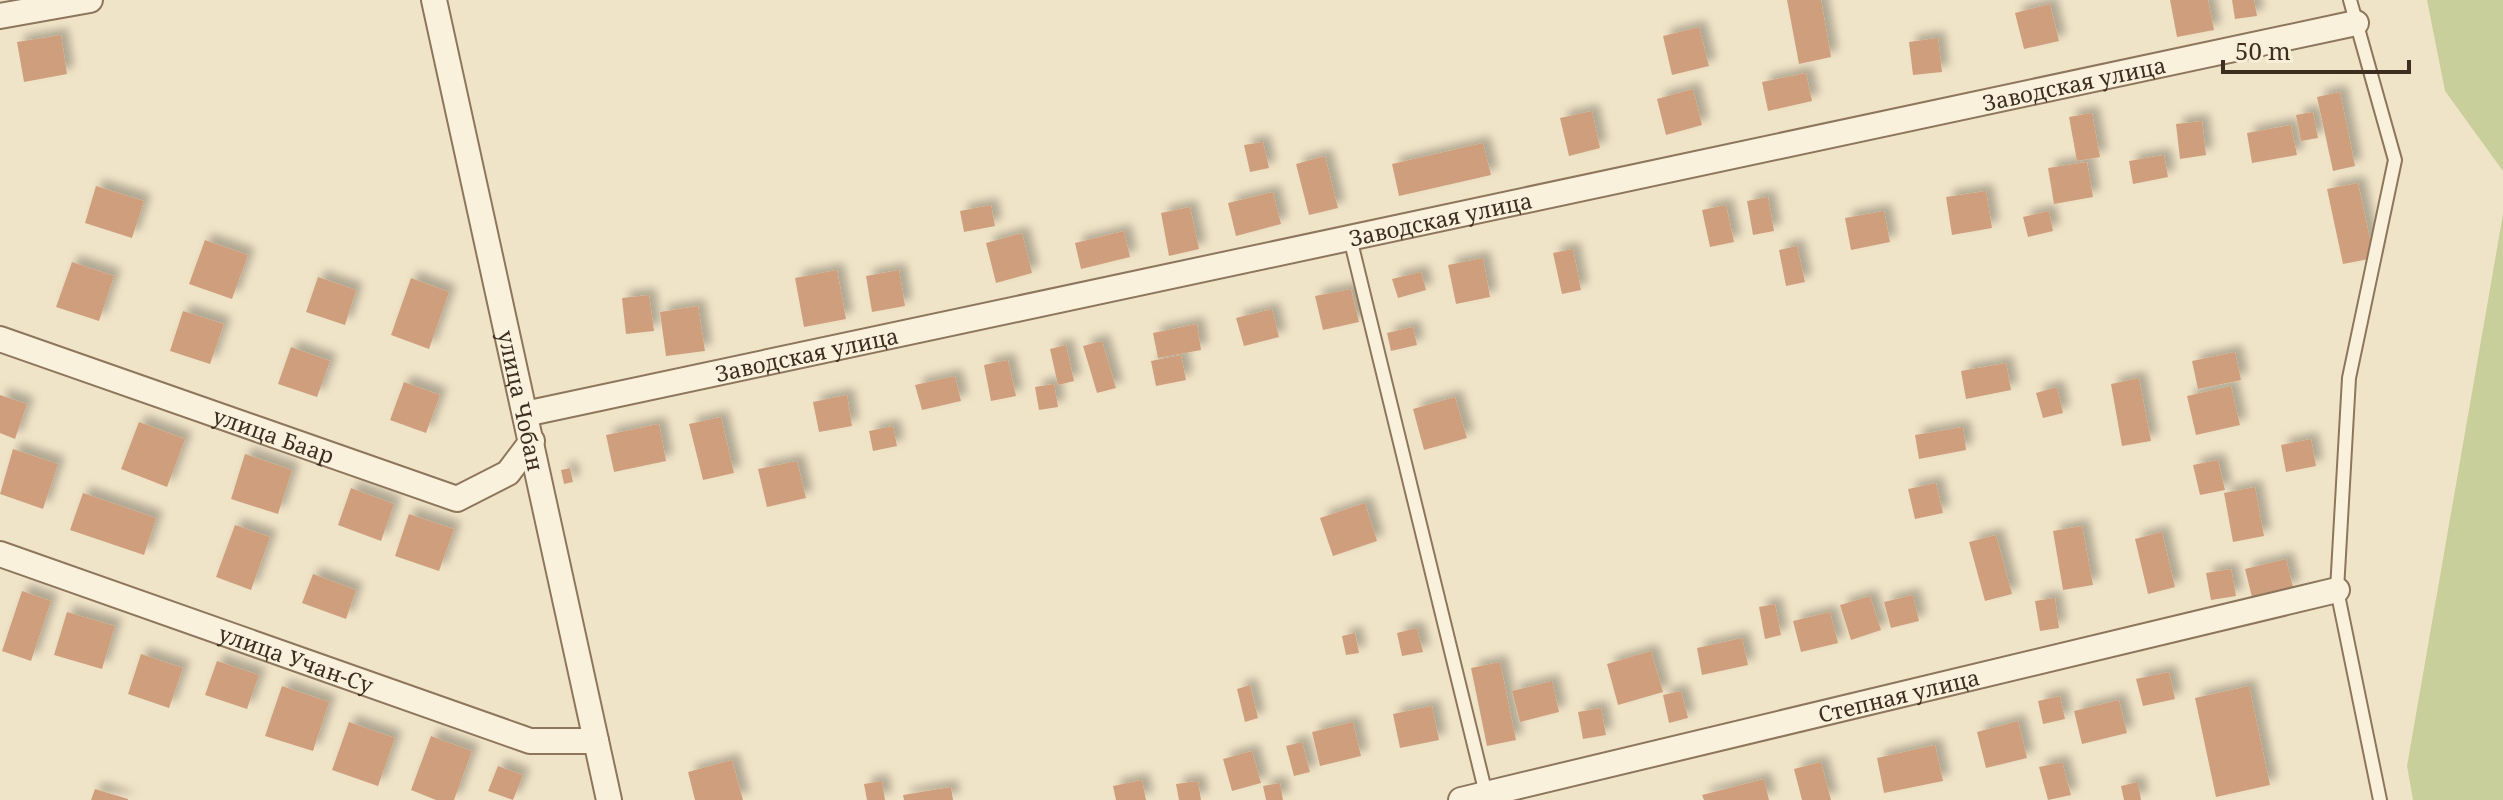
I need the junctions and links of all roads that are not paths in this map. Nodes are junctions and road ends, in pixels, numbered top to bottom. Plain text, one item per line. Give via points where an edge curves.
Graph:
1 (90, 0) edge
2 (434, 0) edge
3 (2353, 11) edge
4 (0, 16) edge
5 (1350, 238) junction
6 (0, 339) edge
7 (525, 414) junction
8 (532, 441) junction
9 (0, 554) edge
10 (2337, 590) junction
11 (596, 741) junction
12 (1486, 794) junction
13 (609, 800) edge
14 (1461, 800) edge
15 (2380, 800) edge

1 - 4 street
2 - 7 street, улица Чобан
3 - 5 street, Заводская улица
3 - 10 lane via 2395,160 2349,378
5 - 7 street, Заводская улица
5 - 12 lane
6 - 8 street, улица Баар via 457,499 508,473
7 - 8 street, улица Чобан
8 - 11 street, улица Чобан
9 - 11 street, улица Учан-Су via 530,741
10 - 12 street, Степная улица
10 - 15 lane
11 - 13 street, улица Чобан
12 - 14 street, Степная улица

